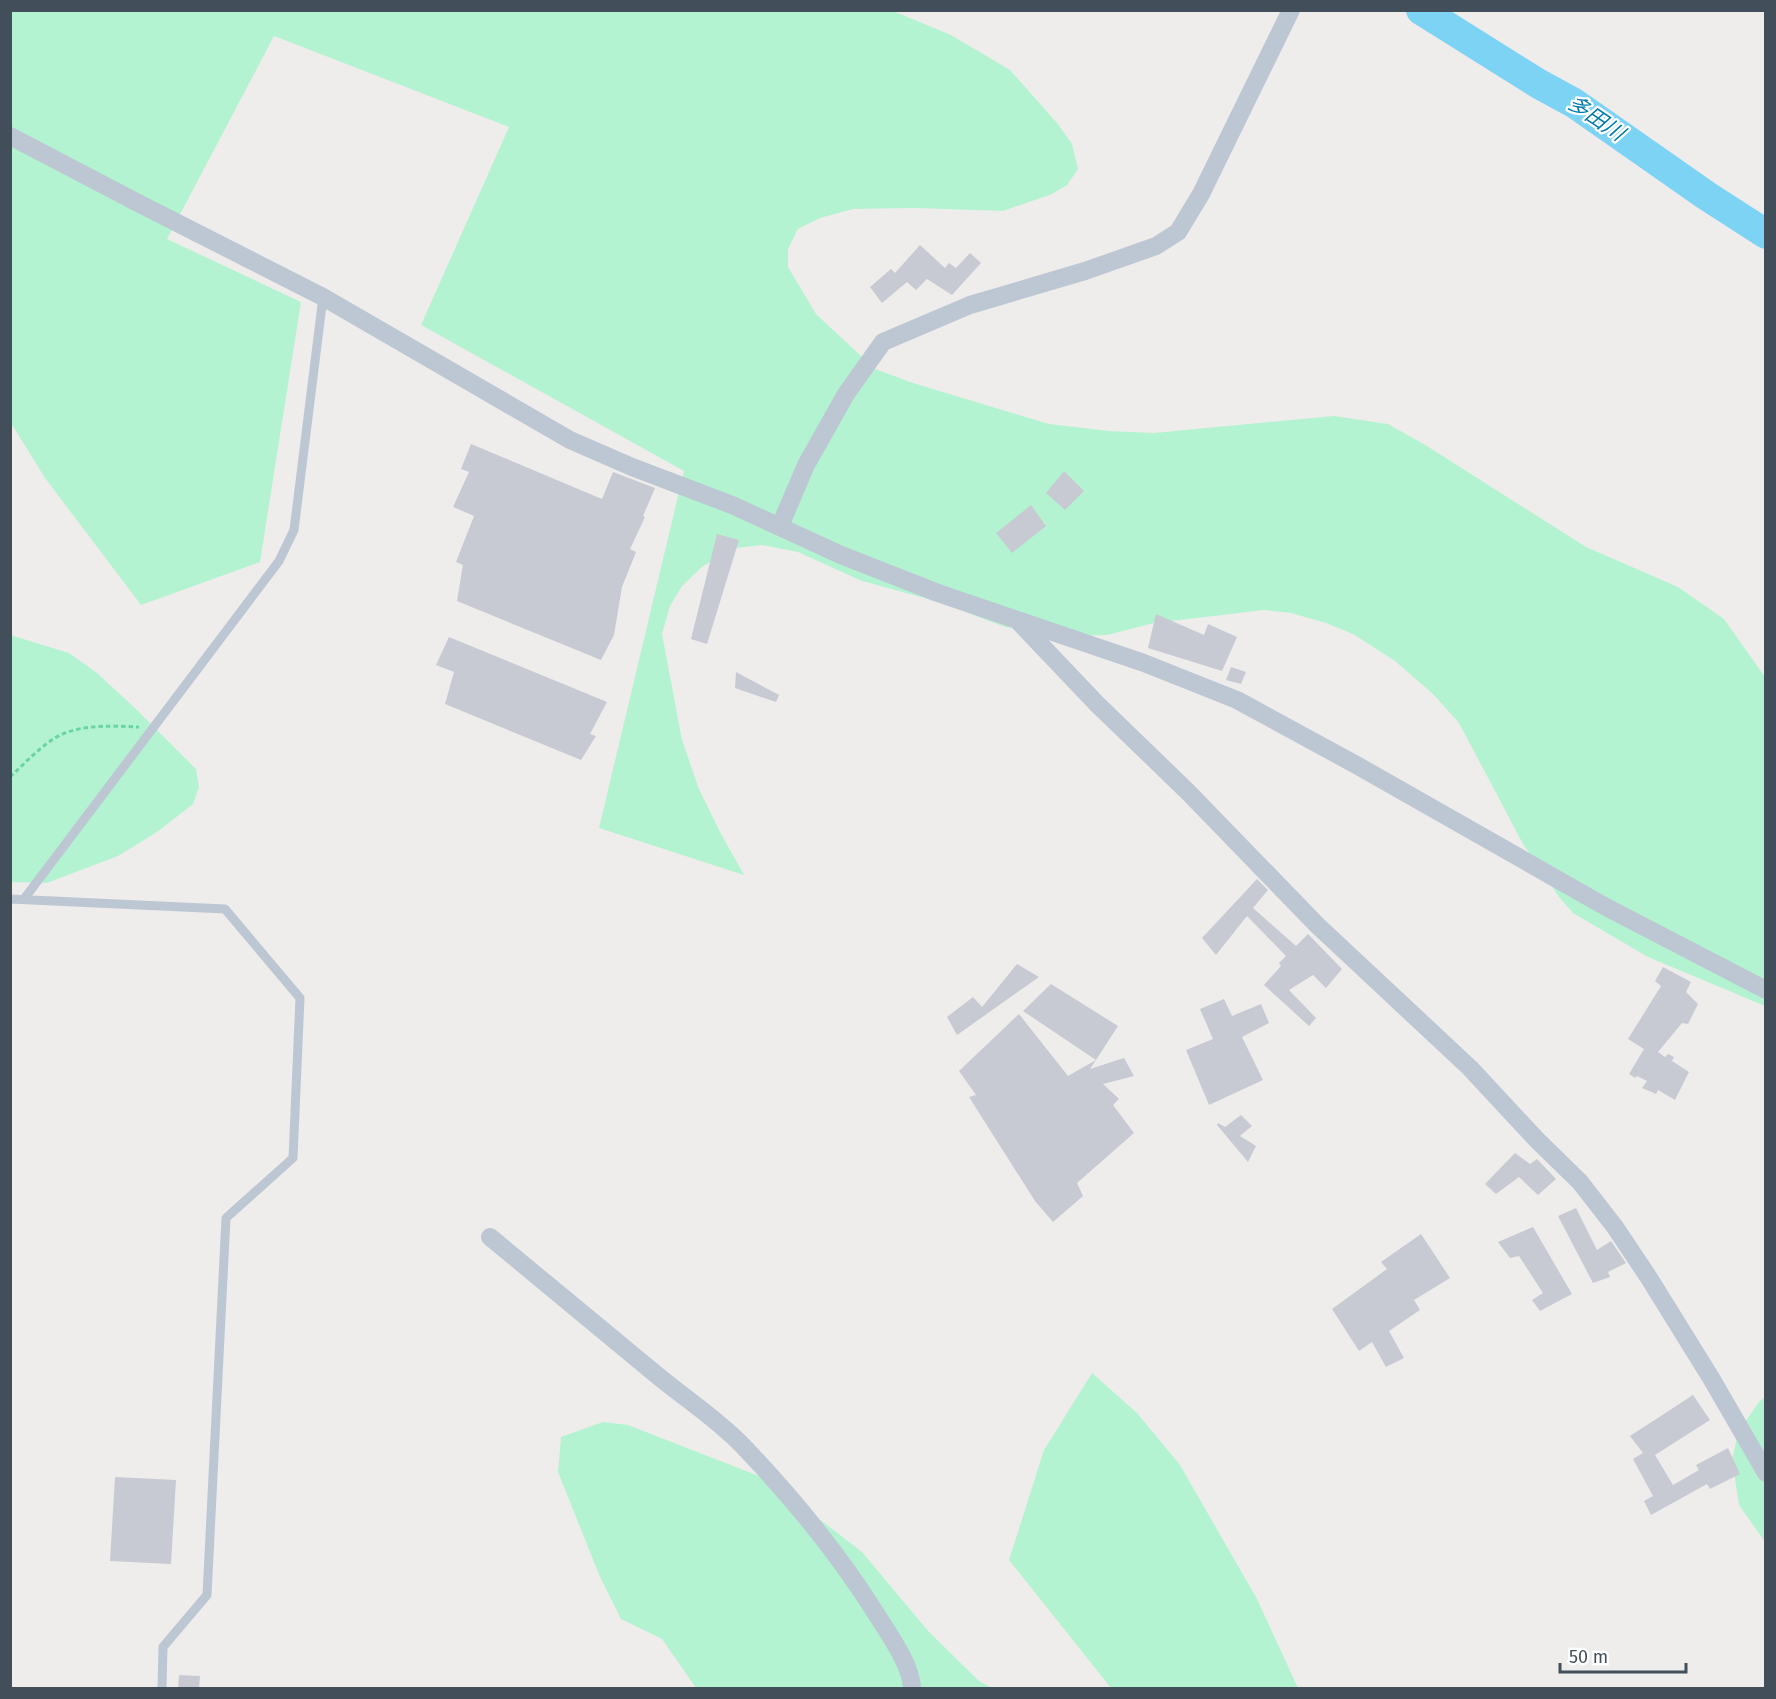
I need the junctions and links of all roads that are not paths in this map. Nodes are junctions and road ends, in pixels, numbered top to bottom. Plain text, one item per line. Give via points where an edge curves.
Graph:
1 (1291, 10) edge
2 (10, 136) edge
3 (323, 297) junction
4 (780, 526) junction
5 (1018, 621) junction
6 (10, 899) edge
7 (24, 899) junction
8 (1766, 990) edge
9 (490, 1237) dead end
10 (1766, 1473) edge
11 (162, 1689) edge
12 (912, 1689) edge

1 - 4 street via 1201,194 1178,232 1156,246 969,306 883,342 846,394 806,465
2 - 3 street
3 - 4 street via 570,440
3 - 7 lane via 294,530 279,561
4 - 5 street via 841,555
5 - 8 street via 1144,663 1237,700 1605,908
5 - 10 street via 1317,924 1470,1068 1580,1182 1649,1278
6 - 7 lane
7 - 11 lane via 225,909 300,998 293,1158 226,1218 207,1595 164,1647
9 - 12 street via 700,1407 741,1445 830,1545 854,1579 894,1641 912,1680

